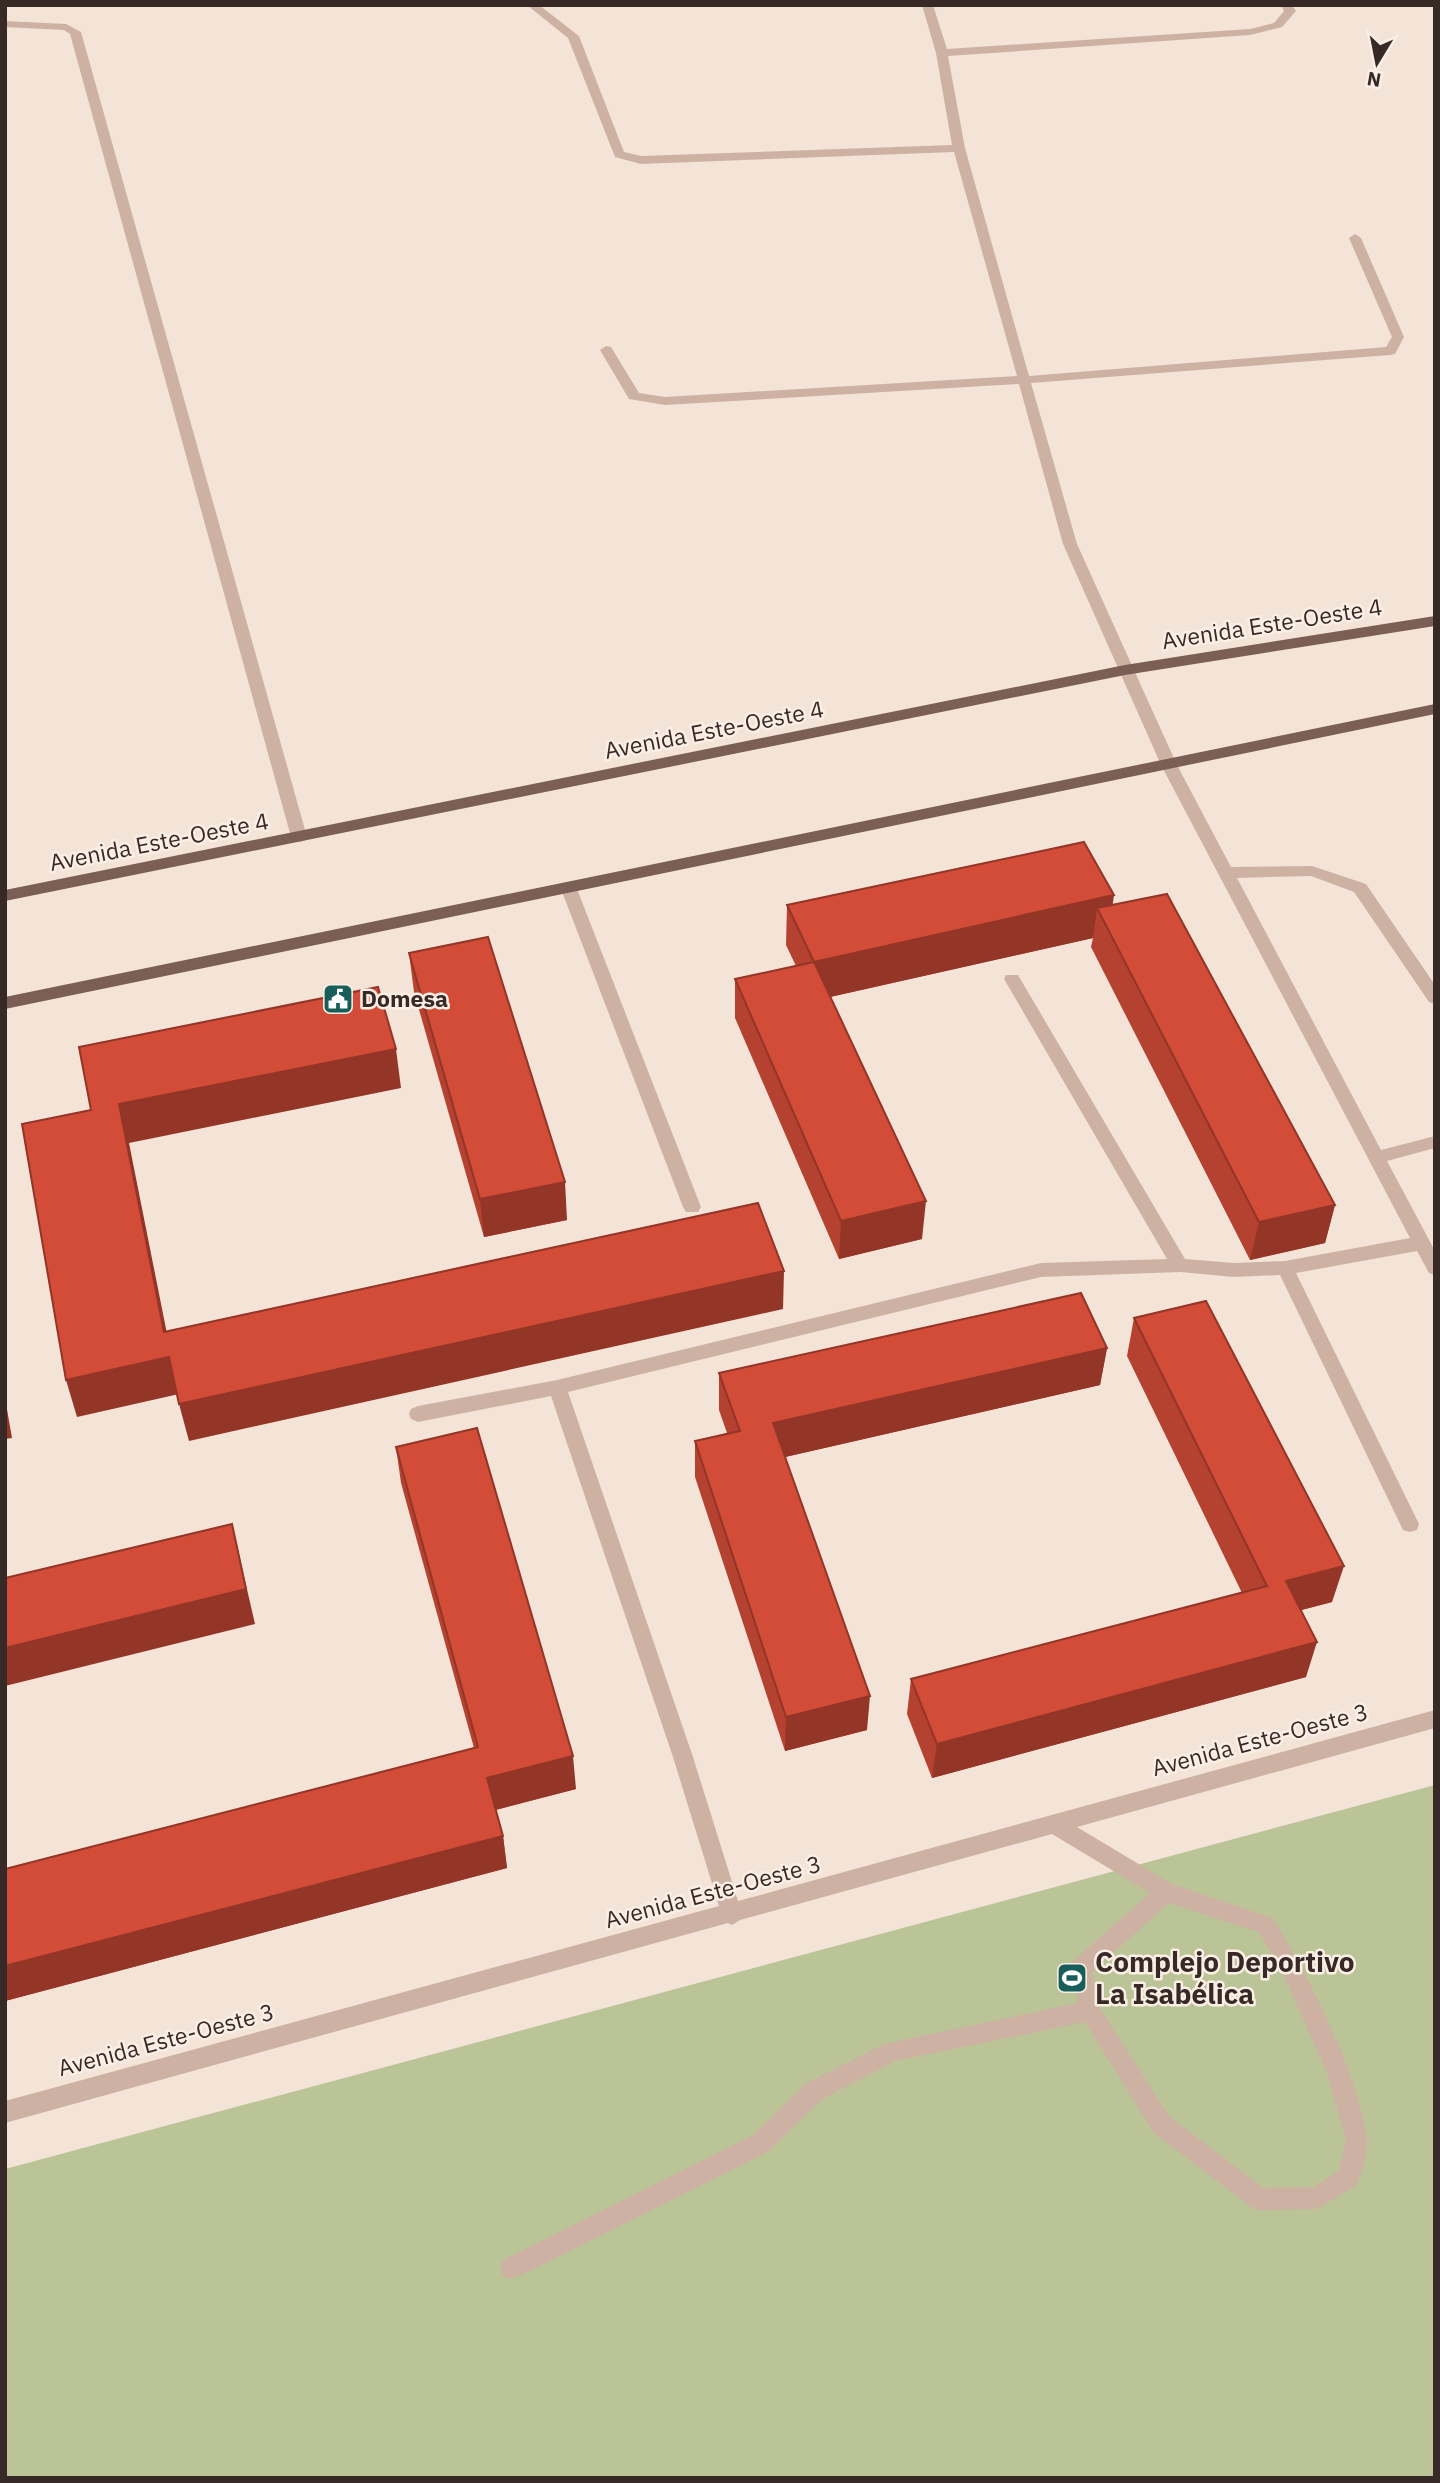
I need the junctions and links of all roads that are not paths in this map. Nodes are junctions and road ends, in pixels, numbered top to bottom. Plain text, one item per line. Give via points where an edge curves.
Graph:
1 (532, 5) edge
2 (927, 5) edge
3 (1286, 5) edge
4 (5, 24) edge
5 (942, 53) junction
6 (959, 148) junction
7 (1354, 238) dead end
8 (606, 350) dead end
9 (1023, 380) junction
10 (1435, 621) edge
11 (1125, 670) junction
12 (1435, 709) edge
13 (1169, 765) junction
14 (299, 837) junction
15 (1226, 873) junction
16 (569, 889) junction
17 (5, 896) edge
18 (1012, 979) dead end
19 (1435, 998) edge
20 (5, 1003) edge
21 (1435, 1142) edge
22 (1377, 1158) junction
23 (692, 1207) dead end
24 (1421, 1243) junction
25 (1180, 1265) junction
26 (1285, 1268) junction
27 (1435, 1268) edge
28 (557, 1387) junction
29 (418, 1414) dead end
30 (1410, 1524) dead end
31 (1435, 1719) edge
32 (1054, 1824) junction
33 (1166, 1892) junction
34 (732, 1915) junction
35 (1090, 2011) junction
36 (5, 2112) edge
37 (511, 2268) dead end

1 - 6 street via 573,36 619,154 640,160
2 - 5 street
3 - 5 street via 1290,11 1278,25 1250,32
4 - 14 street via 66,27 75,32
5 - 6 street
6 - 9 street
7 - 9 street via 1398,337 1390,351
8 - 9 street via 635,396 665,401
9 - 11 street via 1070,544
10 - 11 main road, Avenida Este-Oeste 4
11 - 13 street
11 - 14 main road, Avenida Este-Oeste 4
12 - 13 main road
13 - 15 street
13 - 16 main road
14 - 17 main road, Avenida Este-Oeste 4
15 - 19 street via 1312,871 1360,888
15 - 22 street
16 - 20 main road
16 - 23 street
18 - 25 street
21 - 22 street
22 - 24 street
24 - 26 street
24 - 27 street
25 - 26 street
25 - 28 street via 1041,1270
26 - 30 street
28 - 29 street
28 - 34 street
31 - 32 street, Avenida Este-Oeste 3
32 - 33 street
32 - 34 street, Avenida Este-Oeste 3
33 - 35 street via 1081,1968
33 - 35 street via 1266,1925 1292,1969 1337,2070 1357,2140 1349,2177 1317,2198 1259,2199 1161,2124
34 - 36 street, Avenida Este-Oeste 3
35 - 37 street via 892,2051 813,2092 761,2143

